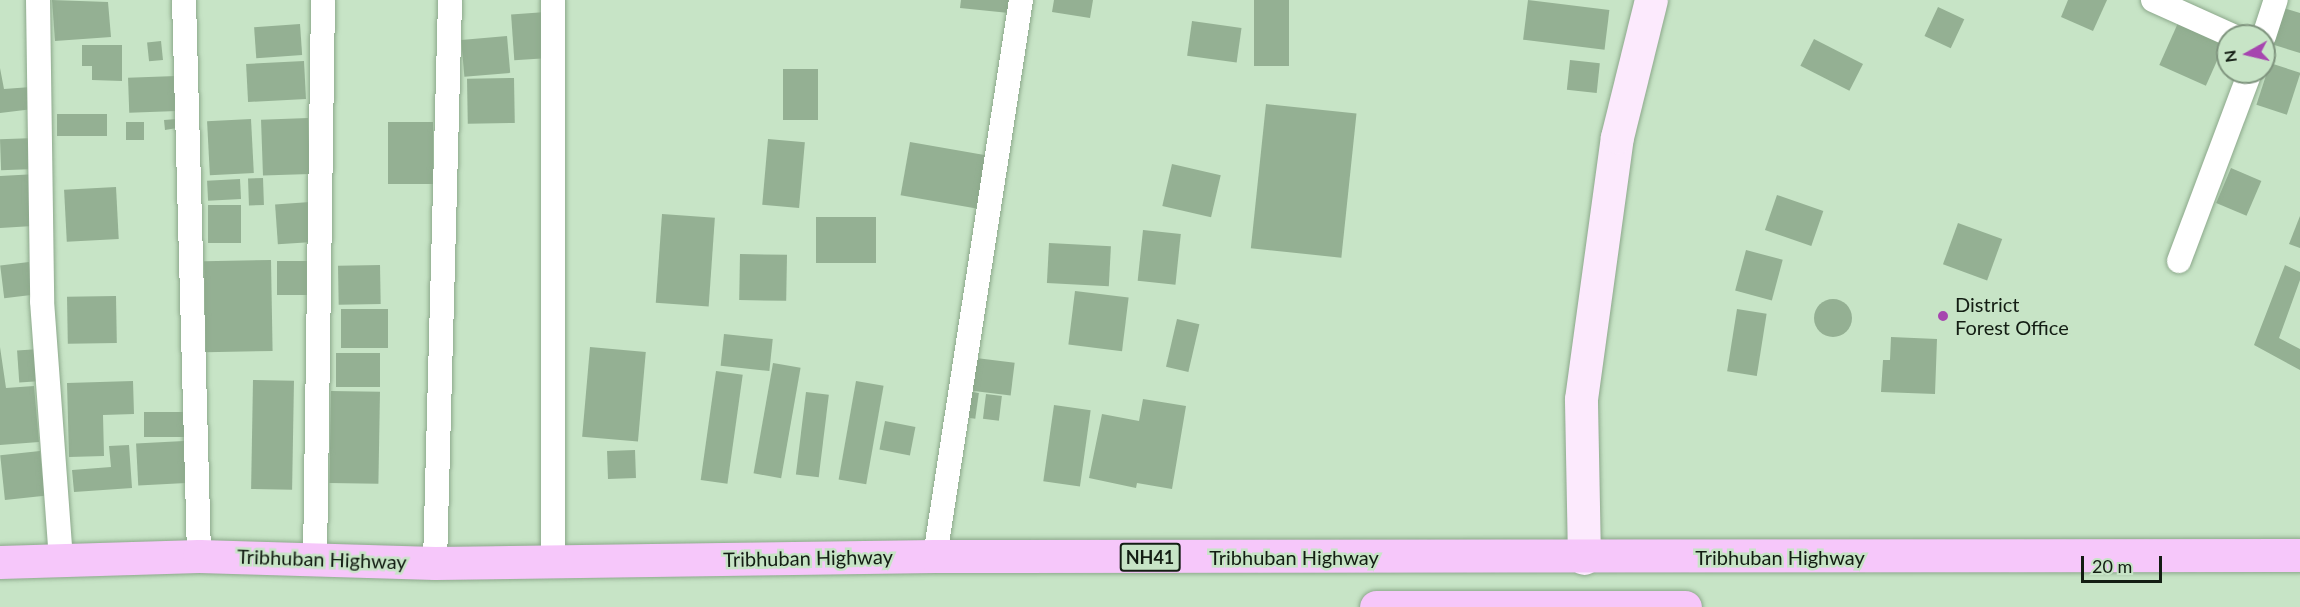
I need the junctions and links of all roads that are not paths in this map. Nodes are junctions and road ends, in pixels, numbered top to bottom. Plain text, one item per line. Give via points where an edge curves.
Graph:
1 (38, 0) edge
2 (184, 0) edge
3 (323, 0) edge
4 (450, 0) edge
5 (553, 0) edge
6 (1022, 0) edge
7 (1651, 0) edge
8 (2153, 0) edge
9 (2276, 0) edge
10 (2268, 24) edge
11 (2216, 28) edge
12 (2245, 84) edge
13 (2179, 261) dead end
14 (2300, 555) edge
15 (199, 556) junction
16 (935, 556) junction
17 (1584, 558) junction
18 (315, 559) junction
19 (553, 561) junction
20 (0, 562) edge
21 (62, 562) junction
22 (435, 562) junction
23 (1597, 606) edge
24 (1376, 607) edge
25 (1685, 607) edge

1 - 21 street via 42,301
2 - 15 street
3 - 18 street
4 - 22 street
5 - 19 street
6 - 16 street
7 - 17 main road via 1617,137 1581,399
8 - 11 street
9 - 10 street
12 - 13 street
14 - 17 highway, Tribhuban Highway / NH41
15 - 18 highway, Tribhuban Highway / NH41
15 - 21 highway, Tribhuban Highway / NH41
16 - 17 highway, Tribhuban Highway / NH41
16 - 19 highway, Tribhuban Highway / NH41
18 - 22 highway, Tribhuban Highway / NH41
19 - 22 highway, Tribhuban Highway / NH41
20 - 21 highway, Tribhuban Highway / NH41
23 - 24 highway
23 - 25 highway

